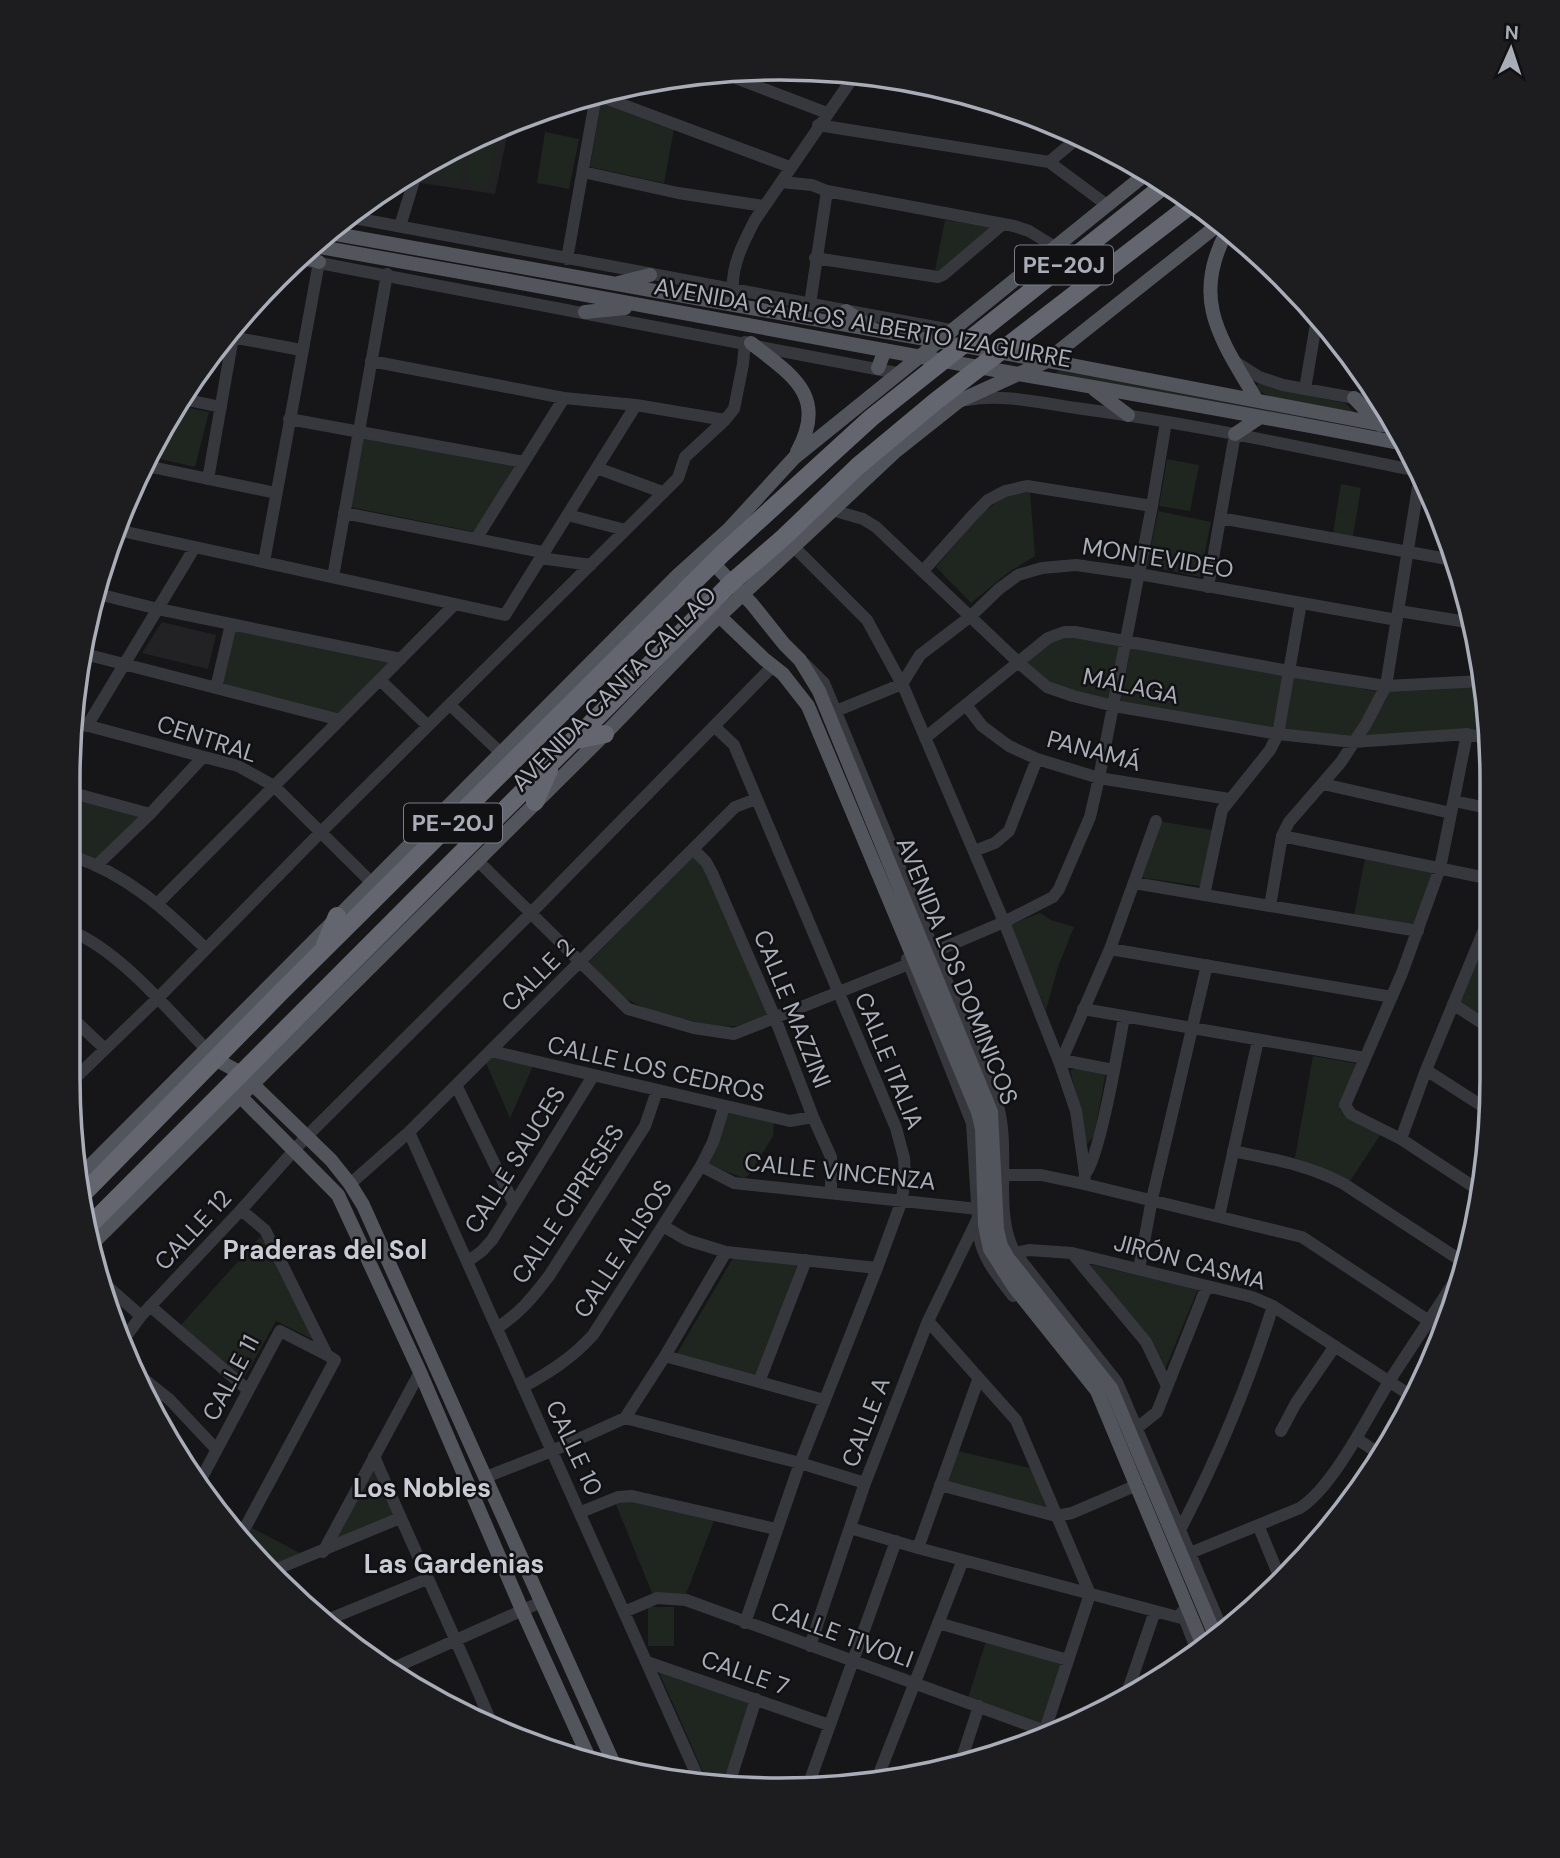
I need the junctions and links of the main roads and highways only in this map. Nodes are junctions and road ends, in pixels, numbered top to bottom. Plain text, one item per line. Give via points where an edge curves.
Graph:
1 (1139, 179) edge
2 (1157, 191) edge
3 (1185, 209) edge
4 (1212, 230) edge
5 (342, 235) edge
6 (1223, 239) edge
7 (327, 248) edge
8 (312, 260) edge
9 (320, 262) road end
10 (450, 263) junction
11 (650, 275) road end
12 (612, 284) junction
13 (640, 306) junction
14 (846, 311) road end
15 (585, 312) road end
16 (877, 332) junction
17 (936, 342) junction
18 (748, 343) road end
19 (961, 347) junction
20 (885, 350) junction
21 (998, 353) junction
22 (919, 356) junction
23 (944, 360) junction
24 (1045, 362) junction
25 (979, 366) junction
26 (878, 368) road end
27 (1022, 374) junction
28 (1091, 387) junction
29 (1354, 398) road end
30 (1255, 399) junction
31 (1128, 415) road end
32 (1259, 418) junction
33 (1308, 418) junction
34 (1380, 425) junction
35 (1383, 426) edge
36 (1236, 434) road end
37 (1391, 441) edge
38 (794, 458) junction
39 (705, 560) junction
40 (683, 580) junction
41 (737, 588) junction
42 (714, 610) junction
43 (784, 644) junction
44 (769, 663) junction
45 (604, 734) junction
46 (572, 741) junction
47 (554, 760) junction
48 (536, 803) junction
49 (337, 916) junction
50 (321, 954) junction
51 (281, 992) junction
52 (252, 1002) junction
53 (210, 1054) junction
54 (964, 1079) junction
55 (241, 1085) junction
56 (270, 1102) junction
57 (964, 1102) road end
58 (259, 1115) junction
59 (993, 1138) junction
60 (1003, 1151) road end
61 (86, 1170) edge
62 (89, 1187) edge
63 (95, 1220) edge
64 (99, 1236) edge
65 (1014, 1287) junction
66 (1020, 1306) road end
67 (1074, 1340) junction
68 (1093, 1350) road end
69 (1148, 1510) junction
70 (1147, 1529) road end
71 (1189, 1559) junction
72 (1201, 1579) road end
73 (1212, 1628) edge
74 (1200, 1637) edge
75 (585, 1750) edge
76 (610, 1756) edge

1 - 17 main road, AVENIDA CANTA CALLAO
2 - 19 highway, AVENIDA CANTA CALLAO / PE-20J
3 - 21 highway, AVENIDA CANTA CALLAO / PE-20J
4 - 24 main road, AVENIDA CANTA CALLAO
5 - 10 main road, AVENIDA CARLOS ALBERTO IZAGUIRRE
6 - 30 main road via 1212,267 1209,291 1214,323
7 - 10 main road, AVENIDA CARLOS ALBERTO IZAGUIRRE
8 - 9 main road
10 - 12 main road, AVENIDA CARLOS ALBERTO IZAGUIRRE
10 - 13 main road, AVENIDA CARLOS ALBERTO IZAGUIRRE
11 - 12 main road
12 - 16 main road, AVENIDA CARLOS ALBERTO IZAGUIRRE
13 - 15 main road
13 - 20 main road, AVENIDA CARLOS ALBERTO IZAGUIRRE
14 - 16 main road
16 - 17 main road, AVENIDA CARLOS ALBERTO IZAGUIRRE
17 - 19 main road, AVENIDA CARLOS ALBERTO IZAGUIRRE
17 - 22 main road, AVENIDA CANTA CALLAO
18 - 38 main road via 786,369 805,394 807,425
19 - 21 main road, AVENIDA CARLOS ALBERTO IZAGUIRRE
19 - 23 highway, AVENIDA CANTA CALLAO / PE-20J
20 - 22 main road, AVENIDA CARLOS ALBERTO IZAGUIRRE
20 - 26 main road
21 - 24 main road, AVENIDA CARLOS ALBERTO IZAGUIRRE
21 - 25 highway, AVENIDA CANTA CALLAO / PE-20J
22 - 23 main road, AVENIDA CARLOS ALBERTO IZAGUIRRE
22 - 38 main road, AVENIDA CANTA CALLAO
23 - 25 main road, AVENIDA CARLOS ALBERTO IZAGUIRRE
23 - 39 highway, AVENIDA CANTA CALLAO / PE-20J
24 - 27 main road, AVENIDA CANTA CALLAO
24 - 30 main road, AVENIDA CARLOS ALBERTO IZAGUIRRE
25 - 27 main road, AVENIDA CARLOS ALBERTO IZAGUIRRE
25 - 41 highway, AVENIDA CANTA CALLAO / PE-20J via 858,466
27 - 28 main road, AVENIDA CARLOS ALBERTO IZAGUIRRE
27 - 41 main road, AVENIDA CANTA CALLAO via 959,401 896,451 793,546
28 - 31 main road
28 - 32 main road, AVENIDA CARLOS ALBERTO IZAGUIRRE
29 - 34 main road
30 - 33 main road, AVENIDA CARLOS ALBERTO IZAGUIRRE
32 - 33 main road, AVENIDA CARLOS ALBERTO IZAGUIRRE
32 - 36 main road
33 - 34 main road, AVENIDA CARLOS ALBERTO IZAGUIRRE
33 - 37 main road, AVENIDA CARLOS ALBERTO IZAGUIRRE
34 - 35 main road, AVENIDA CARLOS ALBERTO IZAGUIRRE
38 - 39 main road, AVENIDA CANTA CALLAO
39 - 40 highway, AVENIDA CANTA CALLAO / PE-20J
39 - 41 main road, AVENIDA LOS DOMINICOS
40 - 42 main road, AVENIDA LOS DOMINICOS
40 - 49 main road, AVENIDA CANTA CALLAO
40 - 50 highway, AVENIDA CANTA CALLAO / PE-20J
41 - 42 highway, AVENIDA CANTA CALLAO / PE-20J
41 - 43 main road, AVENIDA LOS DOMINICOS
42 - 44 main road, AVENIDA LOS DOMINICOS
42 - 45 main road, AVENIDA CANTA CALLAO
42 - 46 highway, AVENIDA CANTA CALLAO / PE-20J
43 - 44 main road via 775,640 766,644 763,650
43 - 59 main road, AVENIDA LOS DOMINICOS via 819,691 985,1096
44 - 54 main road, AVENIDA LOS DOMINICOS via 808,706
45 - 46 highway
45 - 48 main road, AVENIDA CANTA CALLAO
46 - 47 highway, AVENIDA CANTA CALLAO / PE-20J
47 - 48 highway
47 - 55 highway, AVENIDA CANTA CALLAO / PE-20J
48 - 55 main road, AVENIDA CANTA CALLAO
49 - 50 highway
49 - 52 main road, AVENIDA CANTA CALLAO
50 - 51 highway, AVENIDA CANTA CALLAO / PE-20J
51 - 52 highway
51 - 53 highway, AVENIDA CANTA CALLAO / PE-20J
52 - 53 main road, AVENIDA CANTA CALLAO
53 - 55 main road
53 - 61 main road, AVENIDA CANTA CALLAO
53 - 62 highway, AVENIDA CANTA CALLAO / PE-20J
54 - 57 main road
54 - 65 main road, AVENIDA LOS DOMINICOS via 981,1124 987,1238
55 - 56 main road
55 - 58 main road
55 - 63 highway, AVENIDA CANTA CALLAO / PE-20J
55 - 64 main road, AVENIDA CANTA CALLAO
56 - 58 main road via 267,1113
56 - 76 main road via 331,1160 363,1205
58 - 75 main road via 338,1195
59 - 60 main road
59 - 67 main road, AVENIDA LOS DOMINICOS via 1001,1246
65 - 66 main road
65 - 69 main road, AVENIDA LOS DOMINICOS via 1097,1391
67 - 68 main road
67 - 71 main road, AVENIDA LOS DOMINICOS via 1111,1388
69 - 70 main road
69 - 74 main road, AVENIDA LOS DOMINICOS
71 - 72 main road
71 - 73 main road, AVENIDA LOS DOMINICOS

